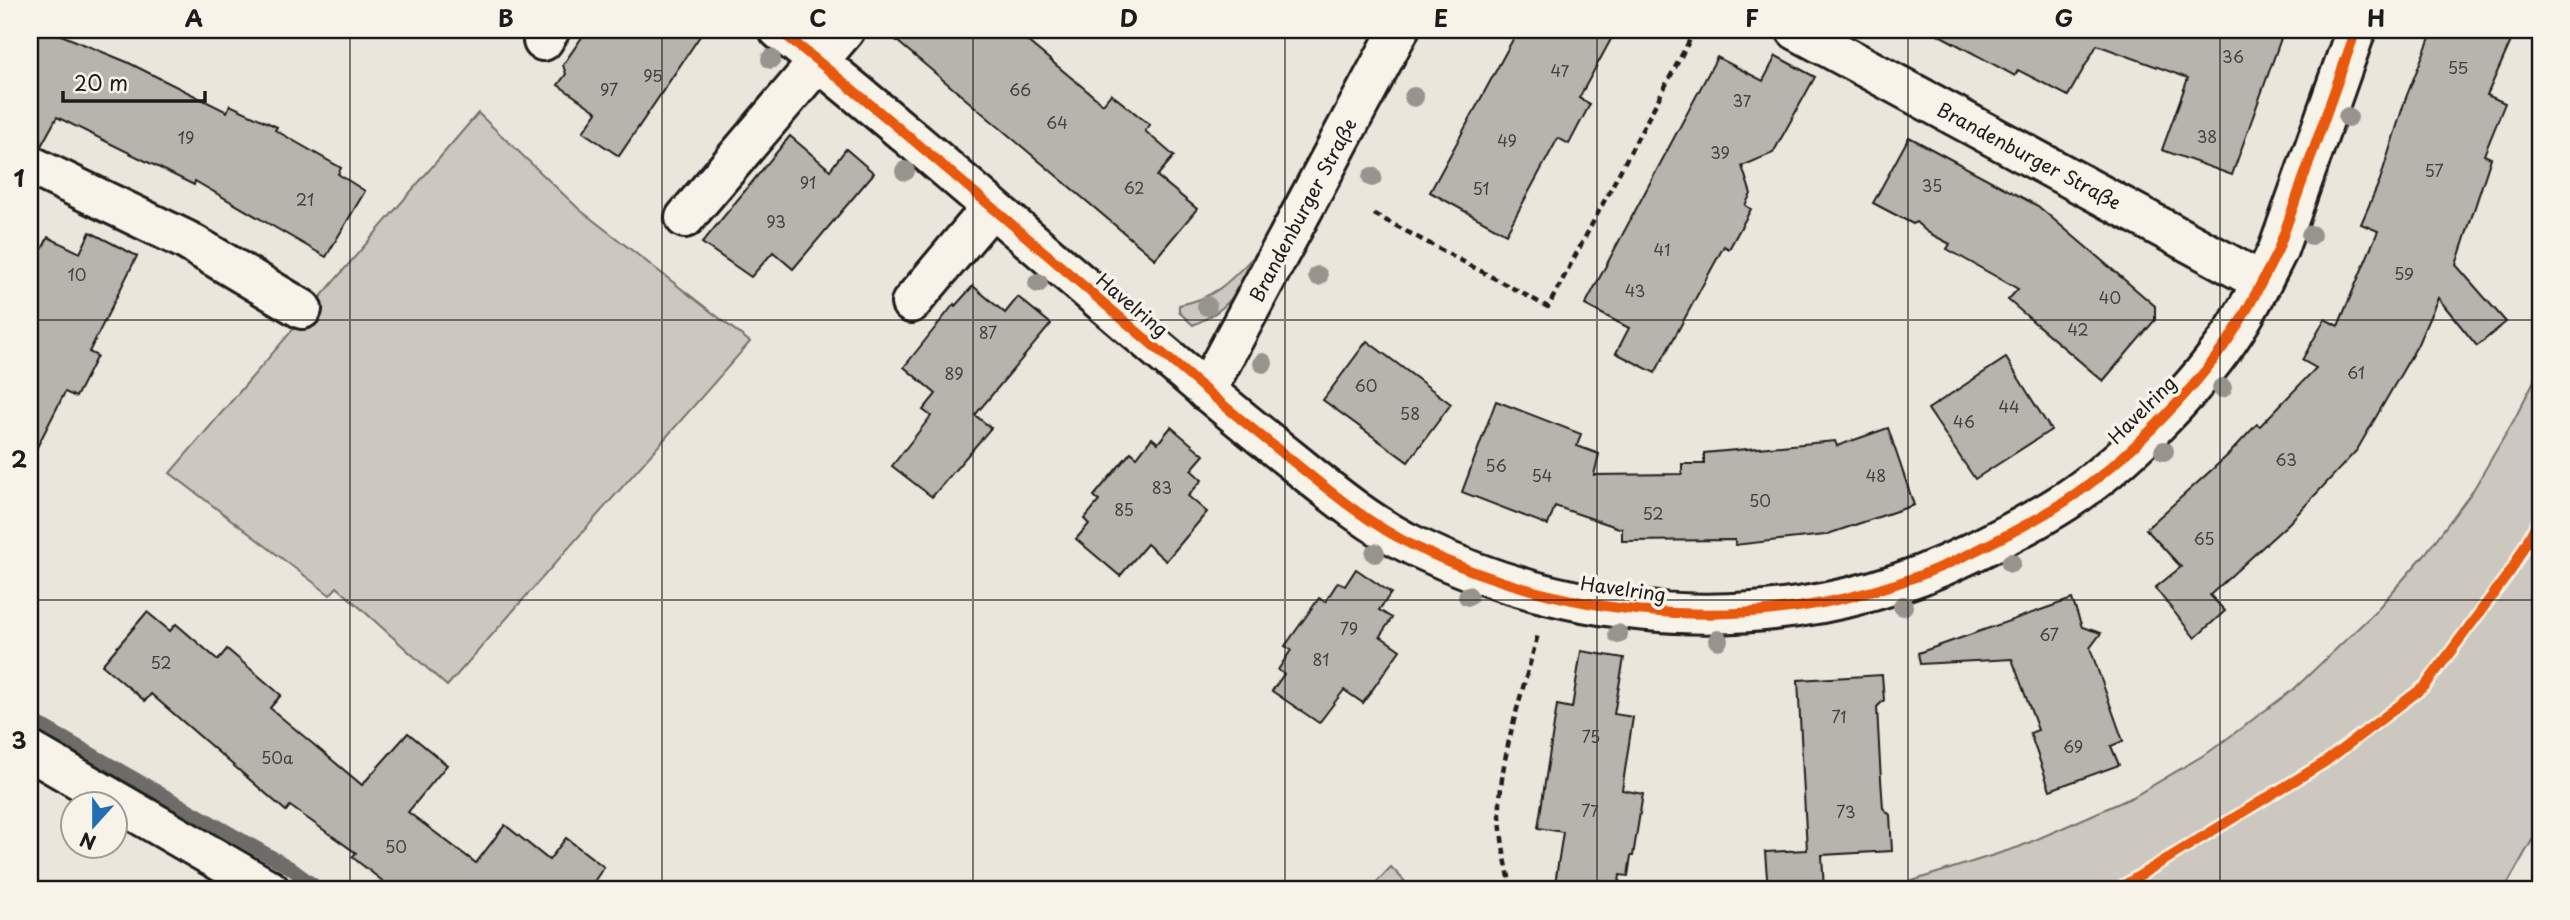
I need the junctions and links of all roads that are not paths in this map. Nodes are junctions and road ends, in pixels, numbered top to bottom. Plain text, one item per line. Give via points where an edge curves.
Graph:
1 (779, 30) edge
2 (845, 30) edge
3 (1399, 30) edge
4 (1796, 30) edge
5 (2356, 30) edge
6 (819, 62) junction
7 (30, 165) edge
8 (991, 208) junction
9 (685, 218) dead end
10 (2262, 282) junction
11 (911, 303) dead end
12 (302, 309) dead end
13 (1206, 391) junction
14 (30, 751) edge
15 (270, 890) edge

1 - 6 street, Havelring
2 - 6 street
3 - 13 street, Brandenburger Straße
4 - 10 street, Brandenburger Straße
5 - 10 street, Havelring via 2278,250
6 - 8 street, Havelring
6 - 9 street
7 - 12 street via 186,240
8 - 11 street
8 - 13 street, Havelring
10 - 13 street, Havelring via 2229,339 2163,417 2069,499 2005,537 1896,585 1832,602 1764,612 1694,615 1627,609 1548,595 1478,572 1415,547 1373,522
14 - 15 street

